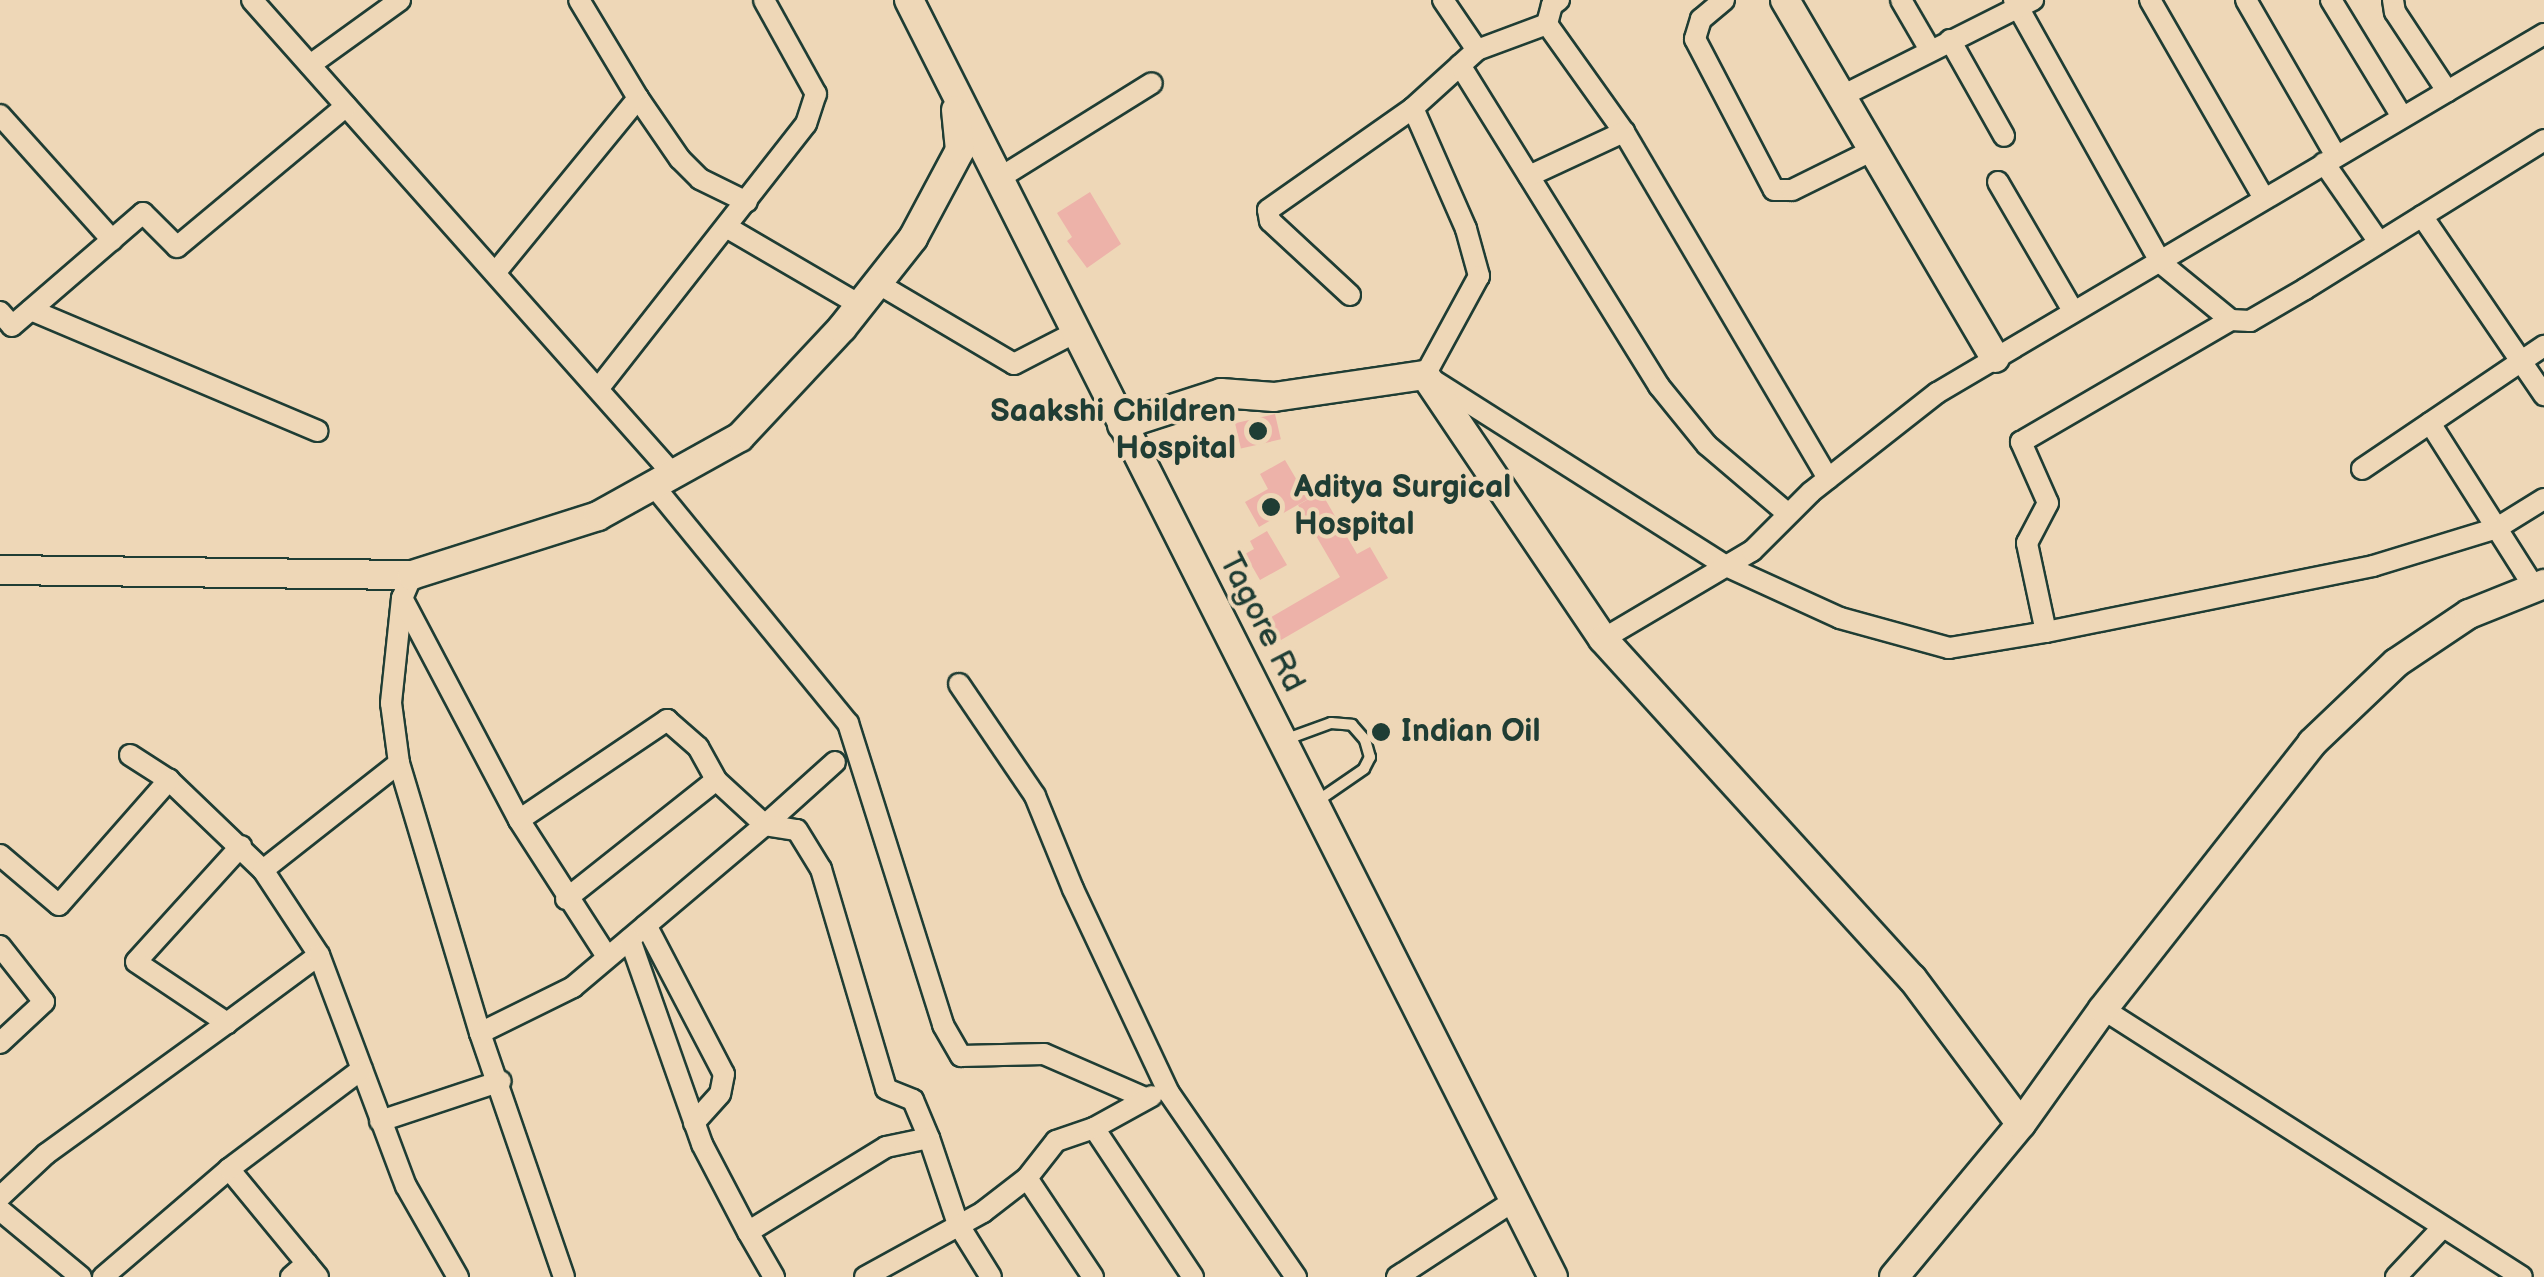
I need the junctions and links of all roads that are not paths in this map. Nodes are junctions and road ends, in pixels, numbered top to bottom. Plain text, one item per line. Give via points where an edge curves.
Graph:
1 (400, 0) edge
2 (580, 0) edge
3 (764, 0) edge
4 (909, 0) edge
5 (1443, 0) edge
6 (1559, 0) edge
7 (1724, 0) edge
8 (1785, 0) edge
9 (1901, 0) edge
10 (2150, 0) edge
11 (2246, 0) edge
12 (2331, 0) edge
13 (2393, 0) edge
14 (255, 1) edge
15 (2022, 3) edge
16 (1547, 24) junction
17 (2544, 34) edge
18 (1950, 40) junction
19 (1476, 50) junction
20 (1930, 50) junction
21 (310, 65) junction
22 (1460, 65) junction
23 (1152, 83) dead end
24 (953, 89) junction
25 (2447, 90) junction
26 (1842, 96) junction
27 (638, 98) junction
28 (346, 106) junction
29 (1413, 108) junction
30 (0, 115) edge
31 (2402, 117) junction
32 (1624, 132) junction
33 (2004, 136) dead end
34 (2544, 140) edge
35 (1873, 150) junction
36 (2330, 159) junction
37 (1529, 176) junction
38 (998, 178) junction
39 (1998, 182) dead end
40 (2264, 198) junction
41 (748, 202) junction
42 (2422, 216) junction
43 (728, 228) junction
44 (112, 240) junction
45 (2379, 242) junction
46 (2160, 263) junction
47 (495, 273) junction
48 (869, 294) junction
49 (1350, 295) dead end
50 (31, 310) junction
51 (0, 312) edge
52 (2073, 312) junction
53 (2231, 320) junction
54 (1074, 334) junction
55 (2544, 346) edge
56 (1996, 358) junction
57 (2521, 362) junction
58 (1425, 375) junction
59 (598, 388) junction
60 (2544, 395) edge
61 (2430, 423) junction
62 (1122, 425) junction
63 (318, 431) dead end
64 (2362, 469) dead end
65 (1828, 478) junction
66 (663, 480) junction
67 (2544, 500) edge
68 (1788, 514) junction
69 (2498, 528) junction
70 (1726, 566) junction
71 (0, 570) edge
72 (2539, 586) edge
73 (407, 587) junction
74 (2046, 632) junction
75 (1603, 638) junction
76 (958, 684) dead end
77 (1281, 741) junction
78 (130, 754) dead end
79 (836, 762) dead end
80 (399, 763) junction
81 (168, 780) junction
82 (716, 780) junction
83 (1313, 804) junction
84 (520, 820) junction
85 (765, 825) junction
86 (242, 846) junction
87 (0, 855) edge
88 (263, 870) junction
89 (566, 899) junction
90 (638, 932) junction
91 (0, 946) edge
92 (319, 955) junction
93 (606, 956) junction
94 (2103, 1009) junction
95 (227, 1023) junction
96 (480, 1033) junction
97 (0, 1042) edge
98 (362, 1069) junction
99 (500, 1082) junction
100 (1169, 1093) junction
101 (1145, 1098) junction
102 (380, 1121) junction
103 (694, 1122) junction
104 (2021, 1124) junction
105 (1094, 1128) junction
106 (928, 1138) junction
107 (230, 1169) junction
108 (1027, 1178) junction
109 (0, 1197) edge
110 (1515, 1200) junction
111 (0, 1210) edge
112 (958, 1224) junction
113 (2442, 1228) junction
114 (748, 1232) junction
115 (306, 1272) edge
116 (81, 1277) edge
117 (103, 1277) edge
118 (458, 1277) edge
119 (564, 1277) edge
120 (774, 1277) edge
121 (865, 1277) edge
122 (992, 1277) edge
123 (1093, 1277) edge
124 (1193, 1277) edge
125 (1296, 1277) edge
126 (1397, 1277) edge
127 (1552, 1277) edge
128 (1894, 1277) edge
129 (2396, 1277) edge
130 (2522, 1277) edge

1 - 21 street
2 - 27 street
3 - 41 street via 816,94 806,124
4 - 24 street, Tagore Rd
5 - 19 street
6 - 16 street
7 - 35 street via 1701,18 1695,39 1774,190 1792,190
8 - 26 street
9 - 20 street
10 - 40 street
11 - 36 street
12 - 31 street
13 - 25 street via 2394,12
14 - 21 street
15 - 18 street
15 - 46 street
16 - 19 street
16 - 32 street
17 - 25 street
18 - 20 street
18 - 33 street
19 - 22 street
20 - 26 street
21 - 28 street
22 - 29 street
22 - 37 street
23 - 38 street
24 - 38 street, Tagore Rd
24 - 48 street via 960,150 913,238
25 - 31 street
26 - 35 street
27 - 41 street via 700,179
27 - 47 street
28 - 44 street via 177,247 143,214
28 - 47 street
29 - 49 street via 1268,210 1270,221
29 - 58 street via 1466,228 1478,276
30 - 44 street
31 - 36 street
32 - 37 street
32 - 65 street
34 - 42 street
35 - 56 street
36 - 40 street
36 - 45 street
37 - 68 street via 1660,386 1707,444
38 - 54 street, Tagore Rd
39 - 52 street
40 - 46 street
41 - 43 street
42 - 45 street
42 - 57 street
43 - 48 street
43 - 59 street
44 - 50 street
45 - 53 street via 2250,321
46 - 52 street
46 - 53 street
47 - 59 street
48 - 54 street via 1014,364
48 - 66 street via 740,437
50 - 51 street via 12,326
50 - 63 street
52 - 56 street
53 - 74 street via 2020,442 2048,504 2028,543
54 - 62 street, Tagore Rd
55 - 57 street
56 - 65 street via 1937,393
57 - 60 street
57 - 61 street
58 - 62 street via 1274,396 1221,393
58 - 70 street
58 - 75 street
59 - 66 street
61 - 64 street
61 - 69 street
62 - 77 street, Tagore Rd
65 - 68 street
66 - 73 street via 598,516
66 - 101 street via 848,723 943,1025 962,1056 1044,1054
67 - 69 street
68 - 70 street via 1752,551
69 - 72 street
69 - 74 street via 2373,566
70 - 74 street via 1840,618 1950,648
70 - 75 street
71 - 73 street
72 - 94 street via 2469,614 2396,663 2312,744
73 - 80 street via 391,703
73 - 84 street
75 - 104 street via 1912,978
76 - 100 street via 1035,796
77 - 83 street, Tagore Rd
77 - 83 lane via 1331,722 1352,725 1365,740 1370,758 1364,768
78 - 81 street
79 - 85 street
80 - 88 street
80 - 96 street
81 - 86 street
81 - 87 street via 59,905
82 - 84 street via 698,747 667,720
82 - 85 street
82 - 89 street
83 - 110 street, Tagore Rd
84 - 89 street
85 - 90 street
85 - 106 street via 797,830 821,870 886,1089 912,1100
86 - 88 street
86 - 95 street via 136,962
88 - 92 street
89 - 93 street
90 - 93 street
90 - 103 street
90 - 103 street via 724,1074 720,1094
91 - 97 street via 44,1002
92 - 95 street
92 - 98 street
93 - 96 street via 573,988
94 - 104 street
94 - 113 street
95 - 109 street via 46,1154
96 - 99 street
98 - 102 street
98 - 107 street
99 - 102 street
99 - 119 street
100 - 101 street
100 - 125 street
101 - 105 street
102 - 118 street via 406,1186
103 - 114 street
104 - 128 street
105 - 108 street via 1056,1141
105 - 124 street
106 - 112 street
106 - 114 street via 886,1146
107 - 115 street
107 - 117 street
108 - 112 street
108 - 123 street
110 - 126 street
110 - 127 street, Tagore Rd
111 - 116 street
112 - 121 street
112 - 122 street
113 - 129 street
113 - 130 street
114 - 120 street

